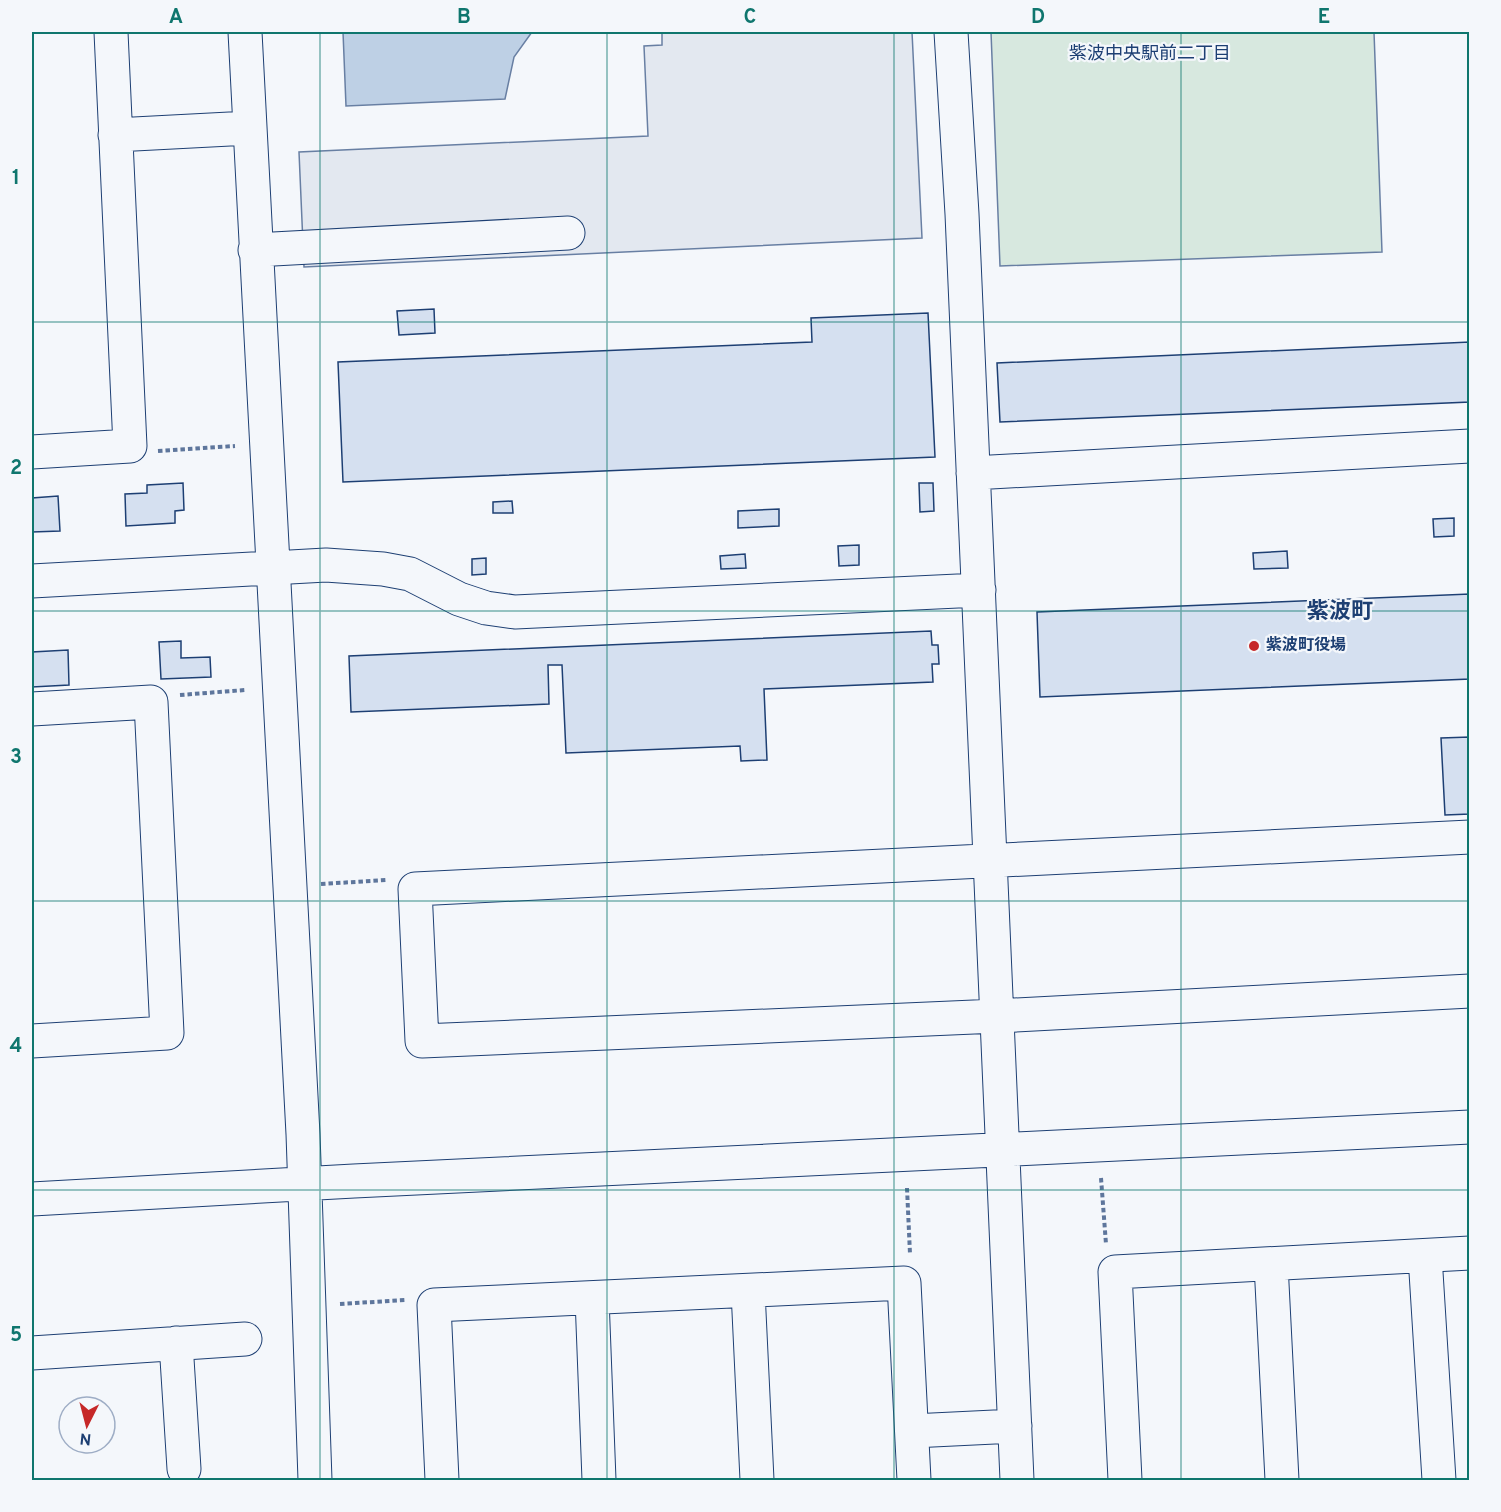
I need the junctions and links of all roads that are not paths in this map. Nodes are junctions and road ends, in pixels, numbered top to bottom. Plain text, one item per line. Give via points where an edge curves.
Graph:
1 (111, 32) edge
2 (244, 32) edge
3 (951, 32) edge
4 (249, 128) junction
5 (115, 135) junction
6 (568, 233) dead end
7 (255, 250) junction
8 (1470, 447) edge
9 (32, 452) edge
10 (973, 473) junction
11 (271, 568) junction
12 (32, 581) edge
13 (979, 590) junction
14 (32, 709) edge
15 (1470, 837) edge
16 (990, 858) junction
17 (1470, 991) edge
18 (997, 1016) junction
19 (32, 1041) edge
20 (1470, 1126) edge
21 (1004, 1150) junction
22 (305, 1184) junction
23 (32, 1199) edge
24 (1470, 1253) edge
25 (1425, 1256) junction
26 (1271, 1264) junction
27 (748, 1290) junction
28 (592, 1298) junction
29 (245, 1339) dead end
30 (176, 1343) junction
31 (32, 1353) edge
32 (1015, 1426) junction
33 (912, 1431) junction
34 (184, 1469) dead end
35 (315, 1480) edge
36 (442, 1480) edge
37 (599, 1480) edge
38 (757, 1480) edge
39 (914, 1480) edge
40 (1017, 1480) edge
41 (1125, 1480) edge
42 (1282, 1480) edge
43 (1439, 1480) edge

1 - 5 street
2 - 4 street
3 - 10 street
4 - 5 street
4 - 7 street
5 - 9 street via 130,446
6 - 7 street
7 - 11 street
8 - 10 street
10 - 13 street
11 - 12 street
11 - 13 street via 383,568 410,574 459,599 515,612
11 - 22 street
13 - 16 street
14 - 19 street via 151,702 167,1033
15 - 16 street
16 - 18 street
16 - 18 street via 415,889 422,1041
17 - 18 street
18 - 21 street
20 - 21 street
21 - 22 street
21 - 32 street
22 - 23 street
22 - 35 street
24 - 25 street
25 - 26 street
25 - 43 street
26 - 41 street via 1115,1272
26 - 42 street
27 - 28 street
27 - 33 street via 904,1283
27 - 38 street
28 - 36 street via 434,1305
28 - 37 street
29 - 30 street
30 - 31 street
30 - 34 street
32 - 33 street
32 - 40 street
33 - 39 street

